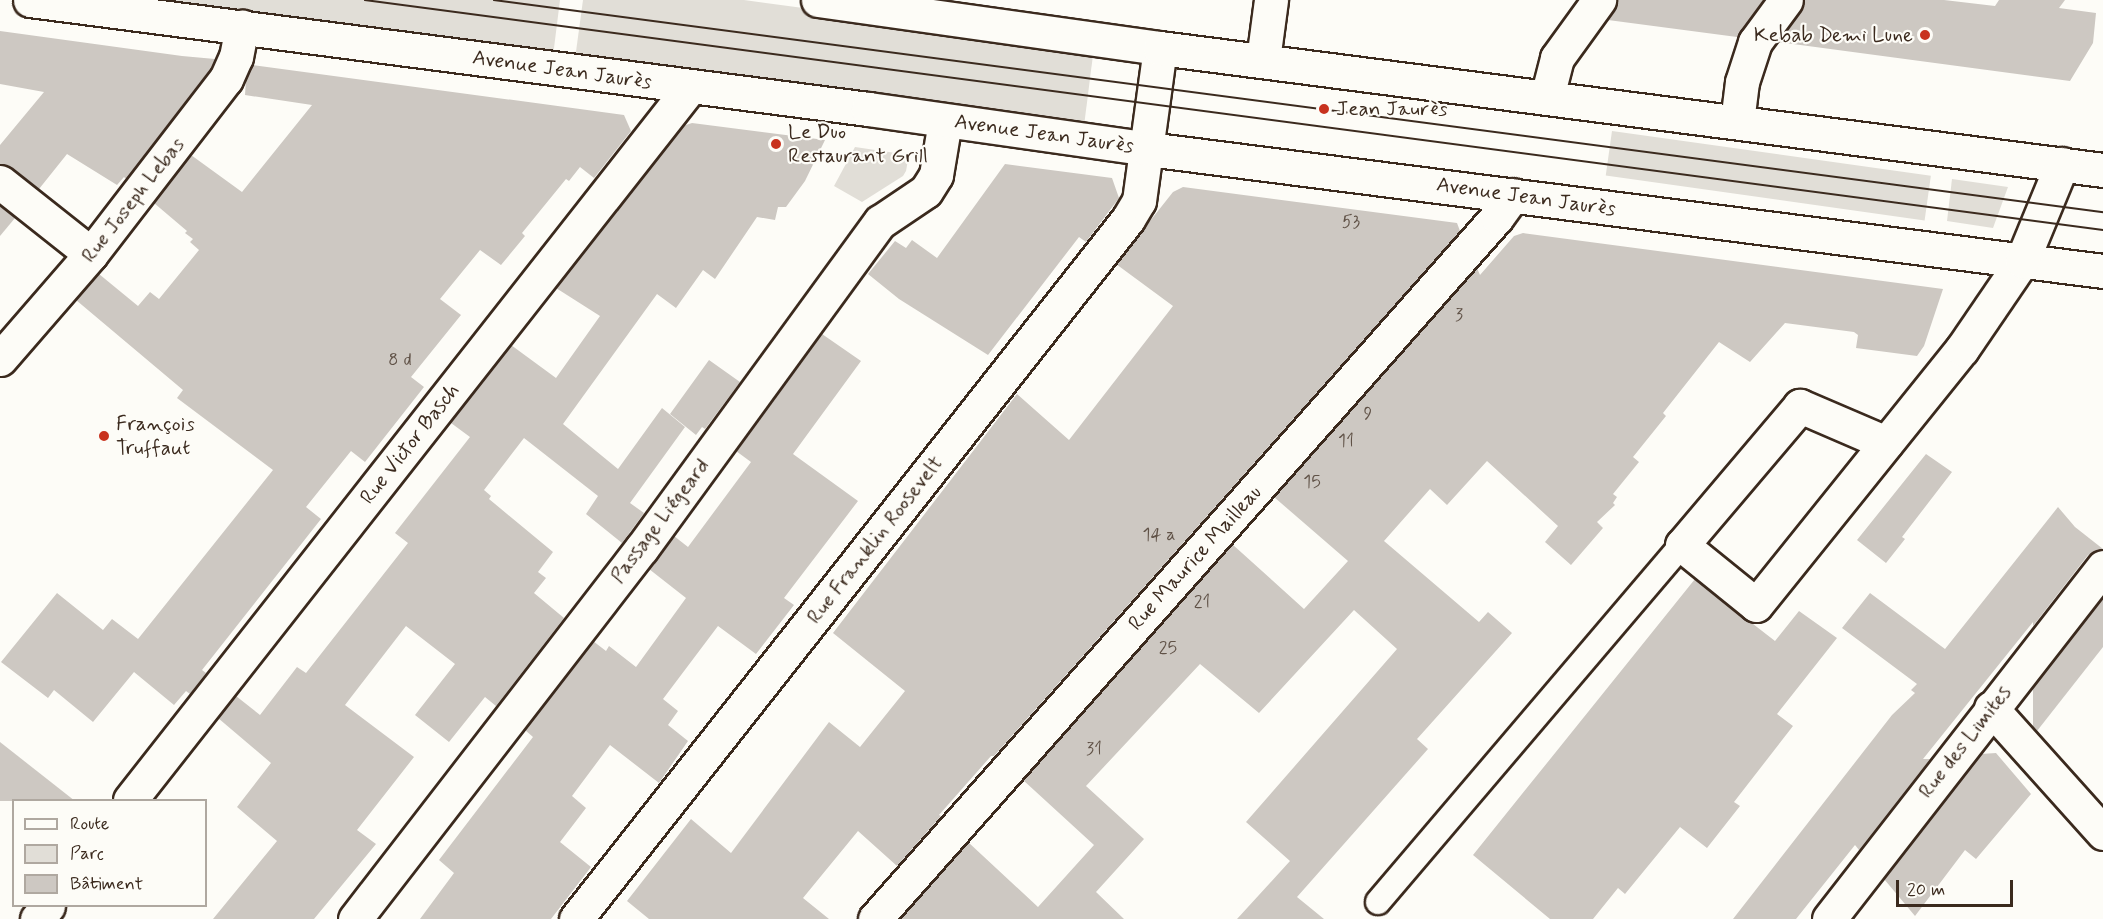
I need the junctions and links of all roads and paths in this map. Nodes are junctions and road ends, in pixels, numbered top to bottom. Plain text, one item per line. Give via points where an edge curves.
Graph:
1 (30, 0) edge
2 (818, 0) edge
3 (1271, 0) edge
4 (1599, 0) edge
5 (1786, 0) edge
6 (242, 27) junction
7 (1160, 48) junction
8 (1263, 60) junction
9 (690, 87) junction
10 (1547, 97) junction
11 (945, 120) junction
12 (1737, 122) junction
13 (1148, 149) junction
14 (2061, 165) junction
15 (2103, 170) edge
16 (0, 182) edge
17 (1513, 195) junction
18 (91, 255) junction
19 (2022, 261) junction
20 (2103, 271) edge
21 (0, 359) edge
22 (1886, 443) junction
23 (1682, 545) junction
24 (2103, 567) edge
25 (1991, 708) junction
26 (132, 799) edge
27 (2103, 832) edge
28 (1378, 902) dead end
29 (47, 907) edge
30 (37, 919) edge
31 (356, 919) edge
32 (576, 919) edge
33 (875, 919) edge
34 (1829, 919) edge

1 - 6 street, Avenue Jean Jaurès
2 - 7 street
3 - 8 street
4 - 10 street via 1557,58
5 - 12 street via 1755,42 1742,82
6 - 9 street, Avenue Jean Jaurès
6 - 18 street, Rue Joseph Lebas via 236,57 226,79
7 - 8 street
7 - 13 street, Rue Franklin Roosevelt
8 - 10 street
9 - 11 street, Avenue Jean Jaurès
9 - 26 street, Rue Victor Basch
10 - 12 street
11 - 13 street, Avenue Jean Jaurès
11 - 31 street, Passage Liégeard via 936,174 926,191 880,222 642,548
12 - 14 street
13 - 17 street, Avenue Jean Jaurès
13 - 32 street, Rue Franklin Roosevelt via 1138,201 1114,239
14 - 15 street
14 - 19 street
16 - 18 street
17 - 19 street, Avenue Jean Jaurès
17 - 33 street, Rue Maurice Mailleau
18 - 21 street, Rue Joseph Lebas
19 - 20 street, Avenue Jean Jaurès
19 - 22 street via 1962,349
22 - 23 street via 1800,406
22 - 23 street via 1756,605
23 - 28 lane
24 - 25 street, Rue des Limites
25 - 27 street
25 - 34 street, Rue des Limites
29 - 30 street

